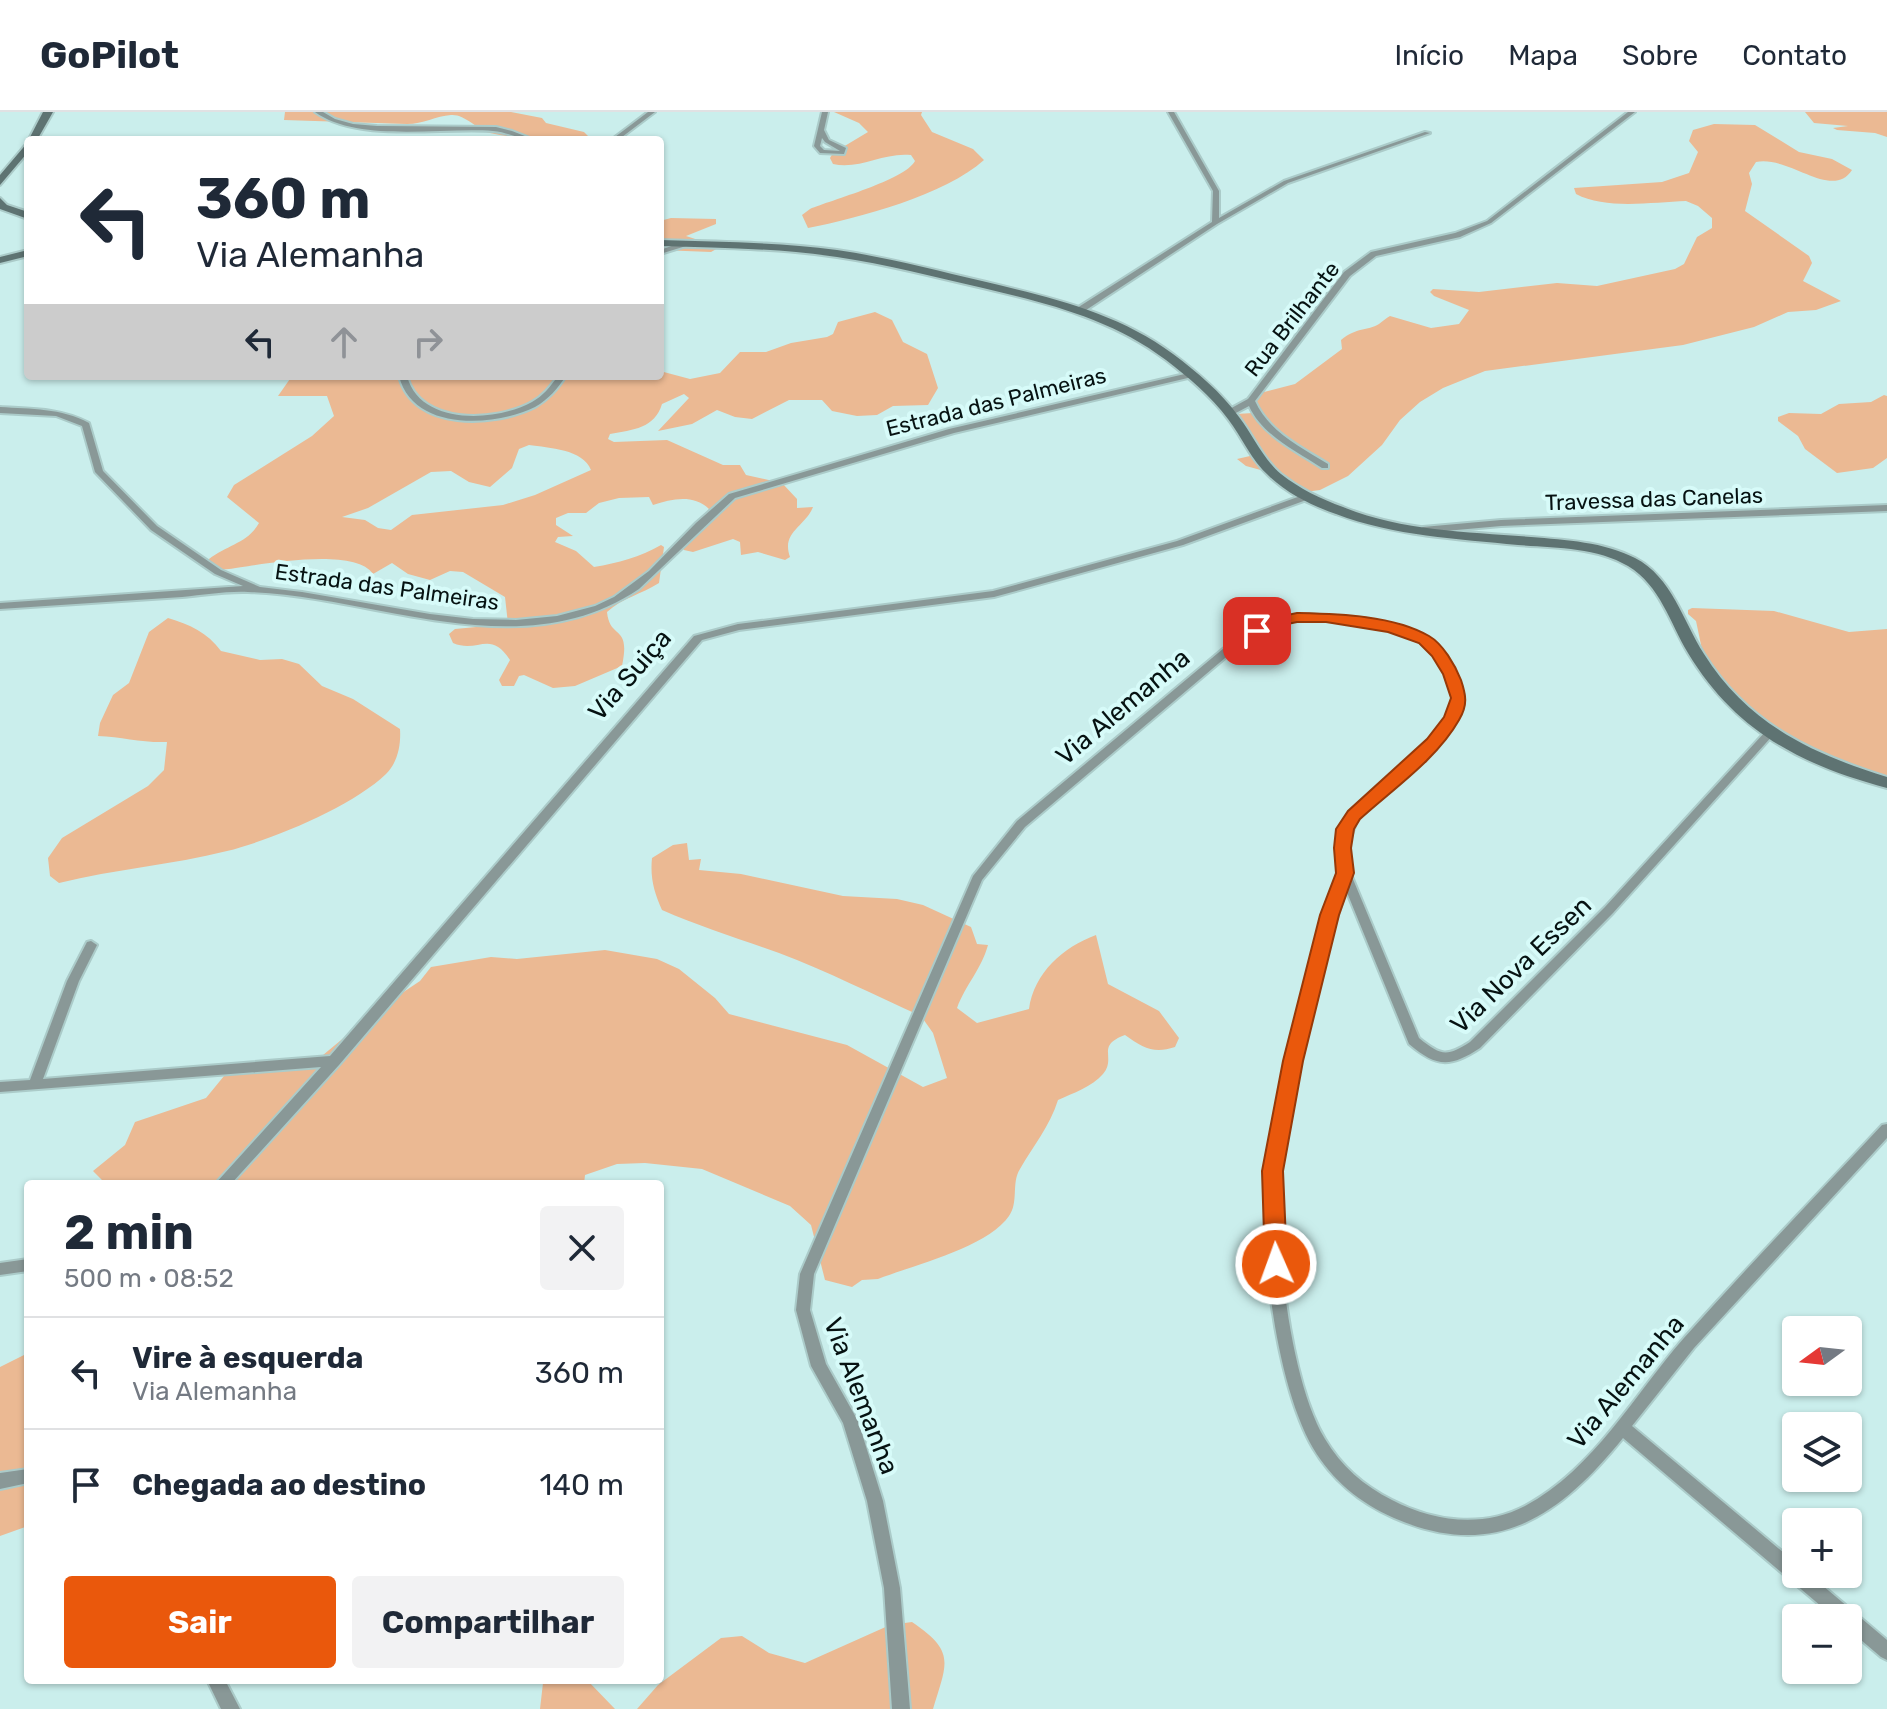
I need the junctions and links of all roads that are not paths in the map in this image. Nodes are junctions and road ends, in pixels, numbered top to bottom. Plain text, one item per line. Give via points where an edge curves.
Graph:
1 (48, 112) edge
2 (318, 112) edge
3 (652, 112) edge
4 (814, 112) edge
5 (825, 112) edge
6 (1171, 112) edge
7 (1632, 112) edge
8 (1427, 133) dead end
9 (34, 136) edge
10 (520, 136) edge
11 (619, 136) edge
12 (24, 150) edge
13 (0, 182) edge
14 (1, 205) edge
15 (24, 214) edge
16 (1215, 223) junction
17 (664, 243) edge
18 (683, 244) junction
19 (664, 251) edge
20 (24, 254) edge
21 (0, 260) edge
22 (1080, 310) junction
23 (1189, 375) junction
24 (403, 380) edge
25 (560, 380) edge
26 (1251, 401) junction
27 (0, 410) edge
28 (1229, 413) junction
29 (1325, 466) dead end
30 (1306, 497) junction
31 (1887, 508) edge
32 (1423, 530) junction
33 (259, 589) junction
34 (0, 606) edge
35 (1769, 734) junction
36 (1887, 783) edge
37 (1345, 873) junction
38 (91, 945) dead end
39 (334, 1061) junction
40 (35, 1083) junction
41 (0, 1087) edge
42 (1887, 1129) edge
43 (226, 1180) edge
44 (24, 1266) edge
45 (0, 1269) edge
46 (1623, 1428) junction
47 (24, 1477) edge
48 (0, 1481) edge
49 (1782, 1562) edge
50 (1813, 1588) edge
51 (1887, 1651) edge
52 (218, 1684) edge
53 (231, 1709) edge
54 (901, 1709) edge

1 - 9 main road
2 - 10 street via 378,128 499,129
3 - 11 street
4 - 5 street via 822,127
6 - 16 street via 1216,191
7 - 26 street, Rua Brilhante via 1489,222 1374,254 1347,274
8 - 16 street via 1286,182
12 - 13 main road
14 - 15 main road
16 - 22 street
17 - 18 main road
18 - 19 street
18 - 22 main road via 835,253
20 - 21 main road
22 - 23 main road via 1148,342
23 - 28 main road
23 - 33 street, Estrada das Palmeiras via 952,431 732,496 640,585 574,615 495,624
24 - 25 street via 424,408 459,420 491,418 532,406
26 - 28 street, Rua Brilhante
26 - 29 street via 1254,411 1280,436
27 - 33 street via 77,418 86,425 99,472 154,528 218,572
28 - 30 main road via 1259,460
30 - 32 main road
30 - 39 street, Via Suiça via 1180,543 994,594 738,627 698,638
31 - 32 street, Travessa das Canelas
32 - 35 main road via 1575,546 1626,559 1662,587 1711,675
33 - 34 street, Estrada das Palmeiras
35 - 36 main road via 1832,765
35 - 37 street, Via Nova Essen via 1609,910 1456,1058 1441,1059 1414,1041
37 - 46 street, Via Alemanha via 1329,915 1293,1061 1273,1171 1277,1295 1296,1393 1320,1450 1354,1488 1398,1513 1450,1528 1500,1524 1539,1506
37 - 54 street, Via Alemanha via 1342,848 1354,815 1433,743 1459,698 1451,674 1424,640 1391,628 1297,617 1273,622 1240,640 1021,824 977,879 828,1218 807,1274 803,1310 819,1366 850,1421 875,1501 892,1588
38 - 40 street
39 - 40 street
39 - 43 street, Via Suiça
40 - 41 street
42 - 46 street, Via Alemanha via 1685,1347
44 - 45 street
46 - 49 street
47 - 48 street
50 - 51 street
52 - 53 street

